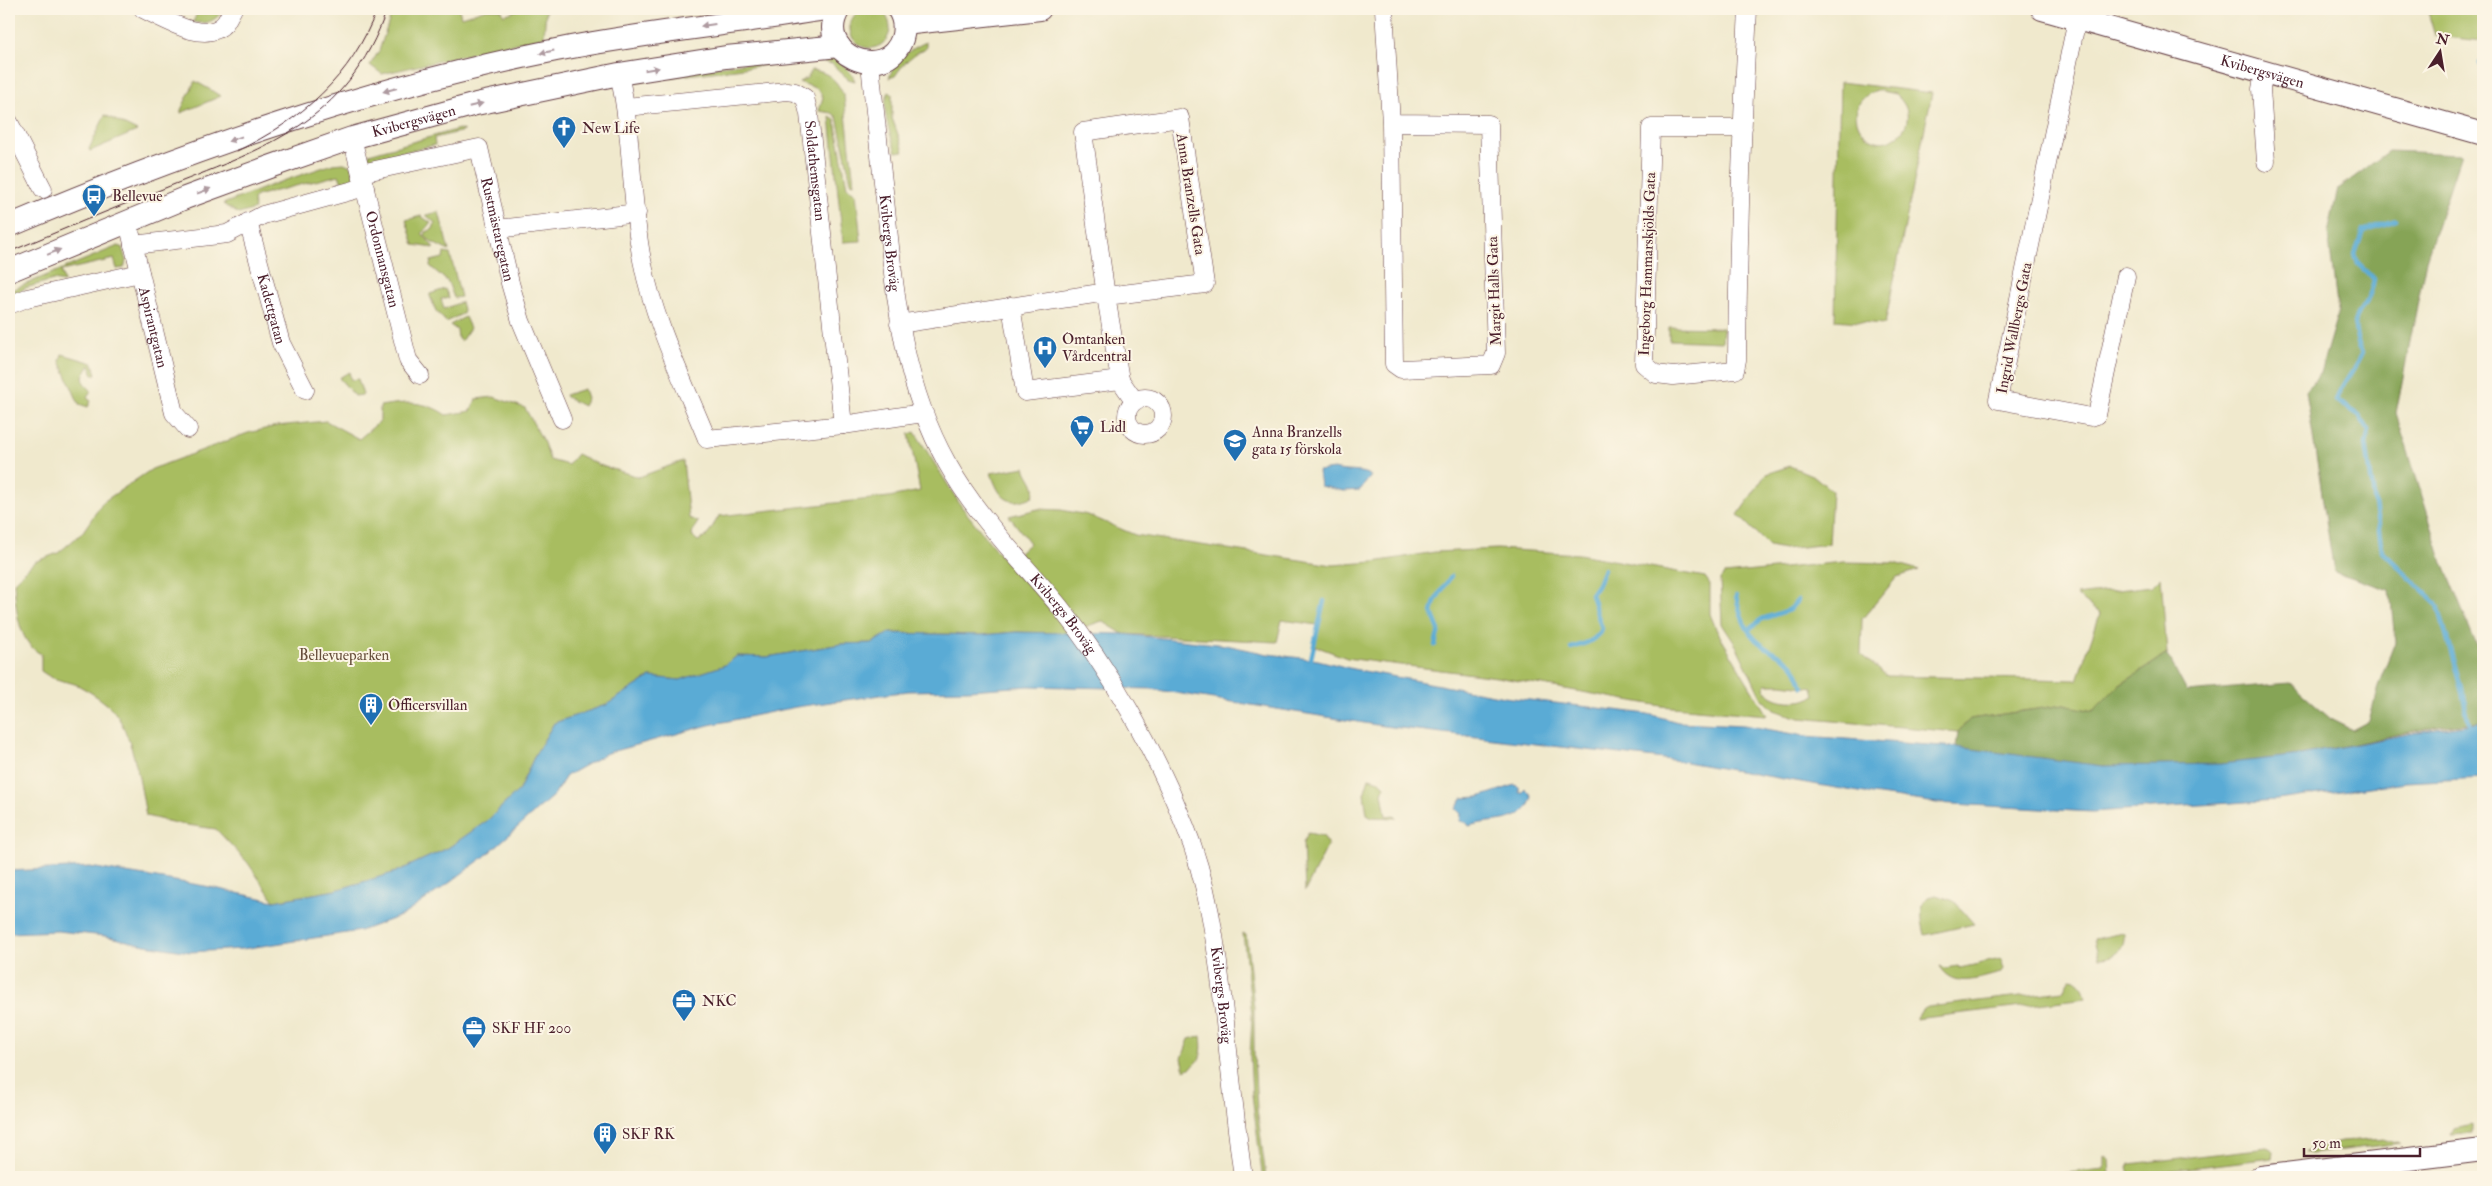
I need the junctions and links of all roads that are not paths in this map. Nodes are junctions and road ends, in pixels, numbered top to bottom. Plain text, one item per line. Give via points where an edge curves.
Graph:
1 (143, 9) edge
2 (232, 9) edge
3 (825, 9) edge
4 (839, 9) edge
5 (1040, 9) edge
6 (1384, 9) edge
7 (1748, 9) edge
8 (2042, 9) edge
9 (901, 17) edge
10 (2077, 19) junction
11 (839, 46) junction
12 (870, 62) junction
13 (2264, 72) junction
14 (619, 74) junction
15 (626, 107) junction
16 (9, 122) edge
17 (1391, 123) junction
18 (1743, 128) junction
19 (2483, 134) edge
20 (352, 138) junction
21 (2266, 162) dead end
22 (363, 180) junction
23 (43, 189) dead end
24 (637, 213) junction
25 (248, 222) junction
26 (126, 223) junction
27 (9, 226) edge
28 (498, 229) junction
29 (133, 245) junction
30 (9, 271) edge
31 (140, 273) junction
32 (2126, 276) dead end
33 (1106, 296) junction
34 (9, 305) edge
35 (1012, 306) junction
36 (899, 324) junction
37 (420, 375) dead end
38 (1120, 380) junction
39 (305, 390) dead end
40 (1134, 400) dead end
41 (923, 414) junction
42 (562, 419) dead end
43 (843, 425) junction
44 (188, 429) dead end
45 (2483, 1150) edge
46 (1243, 1177) edge
47 (2262, 1177) edge

1 - 2 street via 198,32 212,31 225,23
3 -> 27 street via 631,36 467,69 297,116 109,183
4 - 11 street via 833,26
5 - 9 street
6 - 17 street, Margit Halls Gata
7 - 18 street, Ingeborg Hammarskjölds Gata
8 - 10 street, Kvibergsvägen
9 - 12 street via 901,41 895,50
10 - 13 street, Kvibergsvägen
10 - 32 street, Ingrid Wallbergs Gata via 1998,400 2090,418 2097,415
11 - 12 street via 856,60
14 -> 11 street, Kvibergsvägen via 726,57
12 - 36 street, Kvibergs Broväg
13 - 19 street, Kvibergsvägen
13 - 21 street via 2261,89
14 - 15 street
20 -> 14 street, Kvibergsvägen via 476,104
15 - 24 street
15 - 43 street, Soldathemsgatan via 787,91 804,98 809,114
16 - 23 street
17 - 17 street, Margit Halls Gata via 1489,124 1496,353 1491,365 1401,368 1394,364
18 - 18 street, Ingeborg Hammarskjölds Gata via 1735,370 1674,376 1656,374 1644,364 1651,128
20 - 22 street, Ordonnansgatan
26 -> 20 street, Kvibergsvägen via 233,180
22 - 25 street, Rustmästaregatan
22 - 28 street, Rustmästaregatan via 478,148
22 - 37 street, Ordonnansgatan via 408,360
24 - 28 street
24 - 43 street via 642,260 660,326 707,439
25 - 29 street, Rustmästaregatan via 227,234
25 - 39 street, Kadettgatan via 281,343
26 - 29 street, Aspirantgatan
30 -> 26 street, Kvibergsvägen
28 - 42 street, Rustmästaregatan via 521,322
29 - 31 street, Aspirantgatan
31 - 34 street via 27,298
31 - 44 street, Aspirantgatan via 174,413
33 - 33 street, Anna Branzells Gata via 1205,284 1180,118 1083,132
33 - 35 street, Anna Branzells Gata via 1094,294
33 - 38 street, Anna Branzells Gata
35 - 36 street, Anna Branzells Gata
35 - 38 street via 1025,392
36 - 41 street, Kvibergs Broväg
38 - 40 street, Anna Branzells Gata
41 - 43 street
41 - 46 street, Kvibergs Broväg via 958,483 985,520 1059,606 1100,663 1152,755 1186,827 1211,914
45 - 47 street

